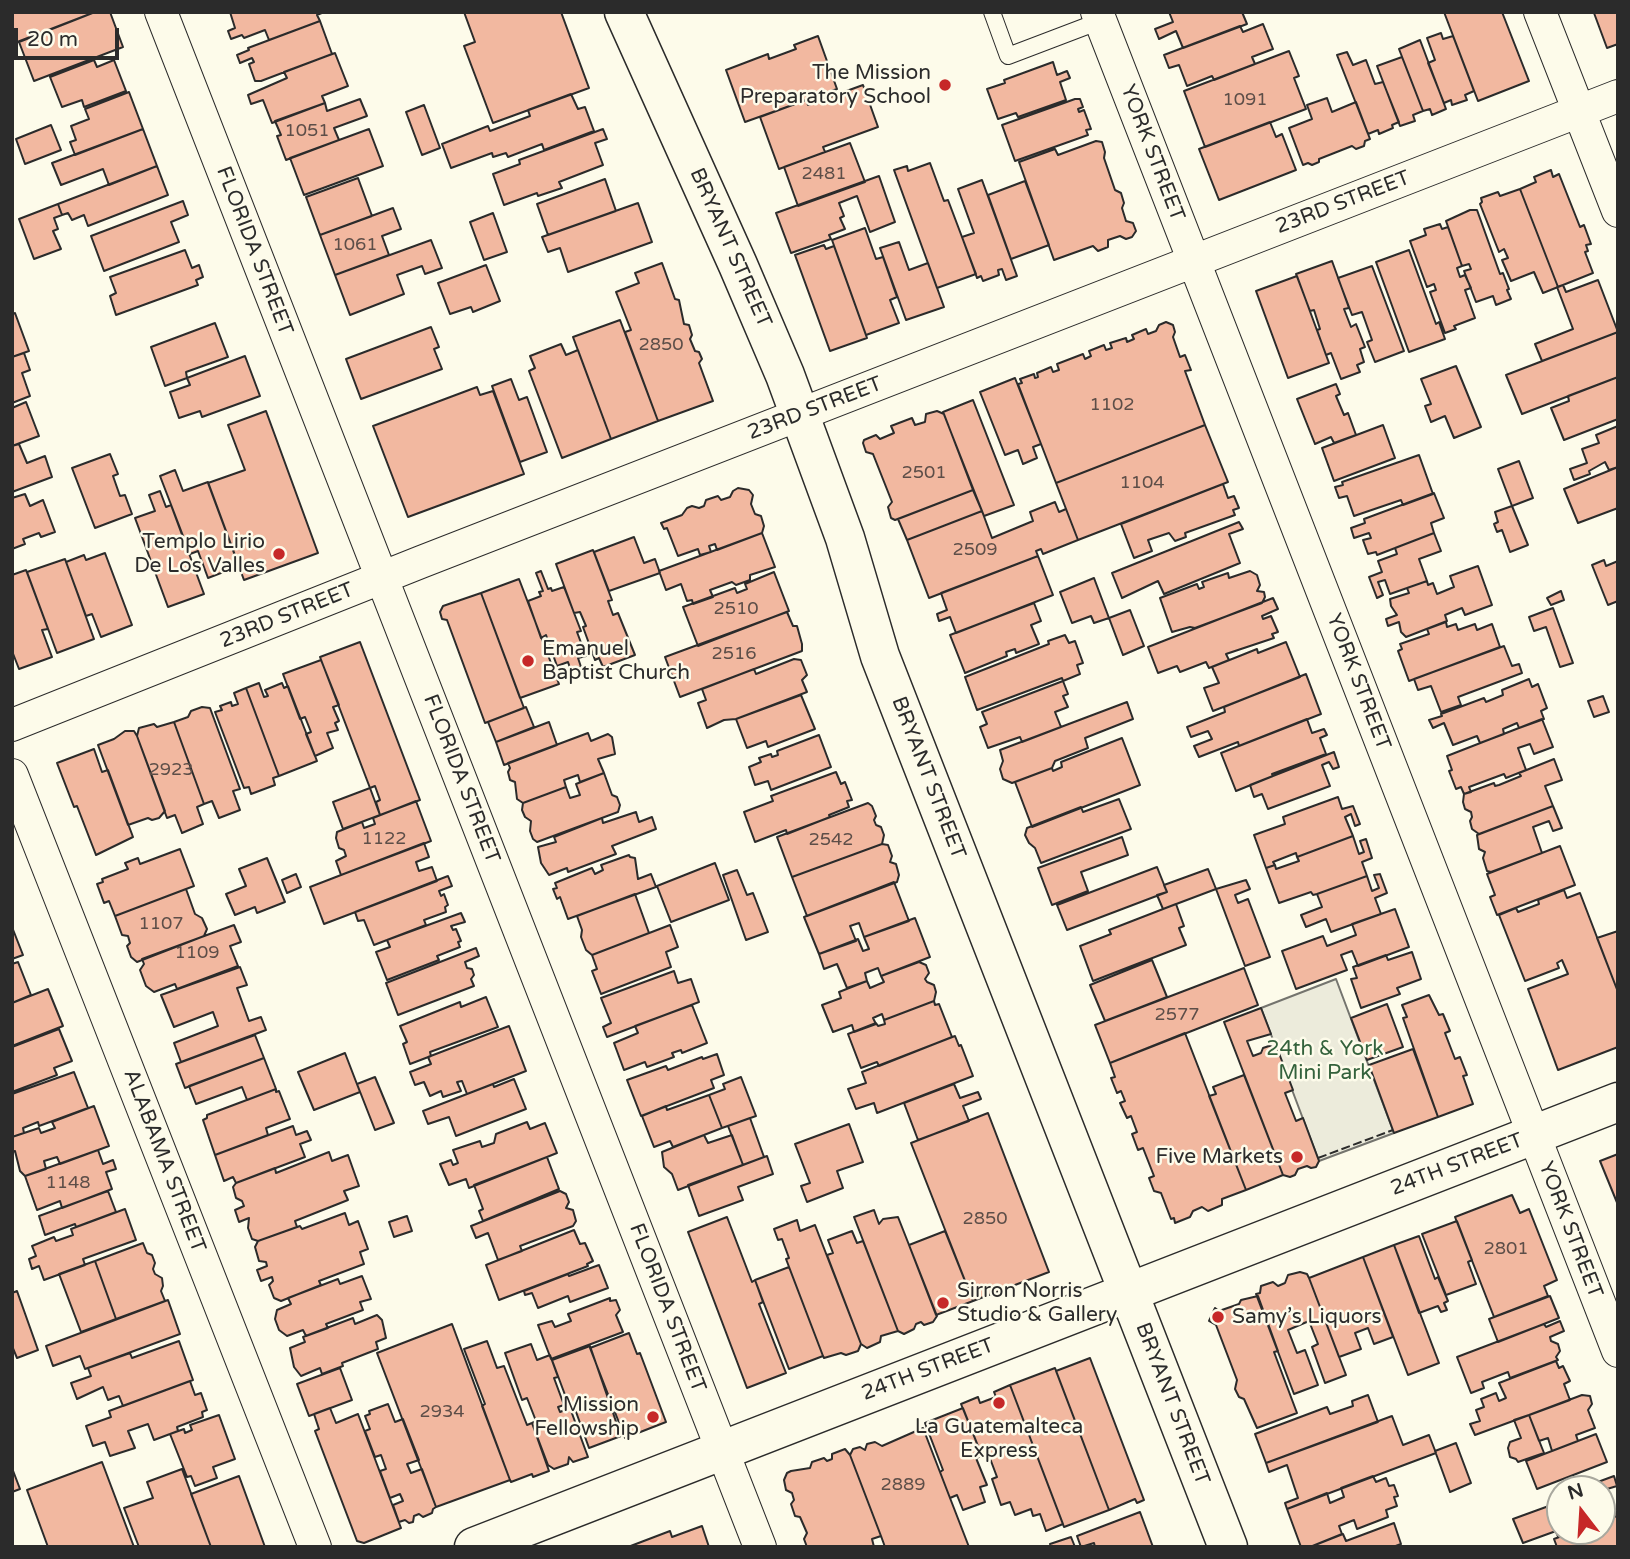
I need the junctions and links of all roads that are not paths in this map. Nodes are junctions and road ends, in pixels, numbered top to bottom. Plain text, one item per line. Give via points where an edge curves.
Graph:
1 (161, 12) edge
2 (624, 12) edge
3 (992, 12) edge
4 (1540, 12) edge
5 (1099, 17) edge
6 (1618, 96) edge
7 (1579, 111) junction
8 (1618, 211) edge
9 (1195, 262) junction
10 (799, 415) junction
11 (382, 578) junction
12 (12, 724) edge
13 (12, 775) edge
14 (1618, 1102) edge
15 (1533, 1135) junction
16 (1128, 1292) junction
17 (1618, 1351) edge
18 (722, 1450) junction
19 (315, 1547) edge
20 (474, 1547) edge
21 (760, 1547) edge
22 (1228, 1547) edge

1 - 11 street, FLORIDA STREET
2 - 10 street, BRYANT STREET via 738,265
3 - 5 lane via 1009,56
4 - 7 street
5 - 9 street, YORK STREET
6 - 7 street, 23RD STREET
7 - 8 street
7 - 9 street, 23RD STREET
9 - 10 street, 23RD STREET
9 - 15 street, YORK STREET
10 - 11 street, 23RD STREET
10 - 16 street, BRYANT STREET via 845,538 880,656
11 - 12 street, 23RD STREET
11 - 18 street, FLORIDA STREET
13 - 19 street, ALABAMA STREET
14 - 15 street, 24TH STREET
15 - 16 street, 24TH STREET
15 - 17 street, YORK STREET
16 - 18 street, 24TH STREET
16 - 22 street, BRYANT STREET
18 - 20 street, 24TH STREET
18 - 21 street, FLORIDA STREET

